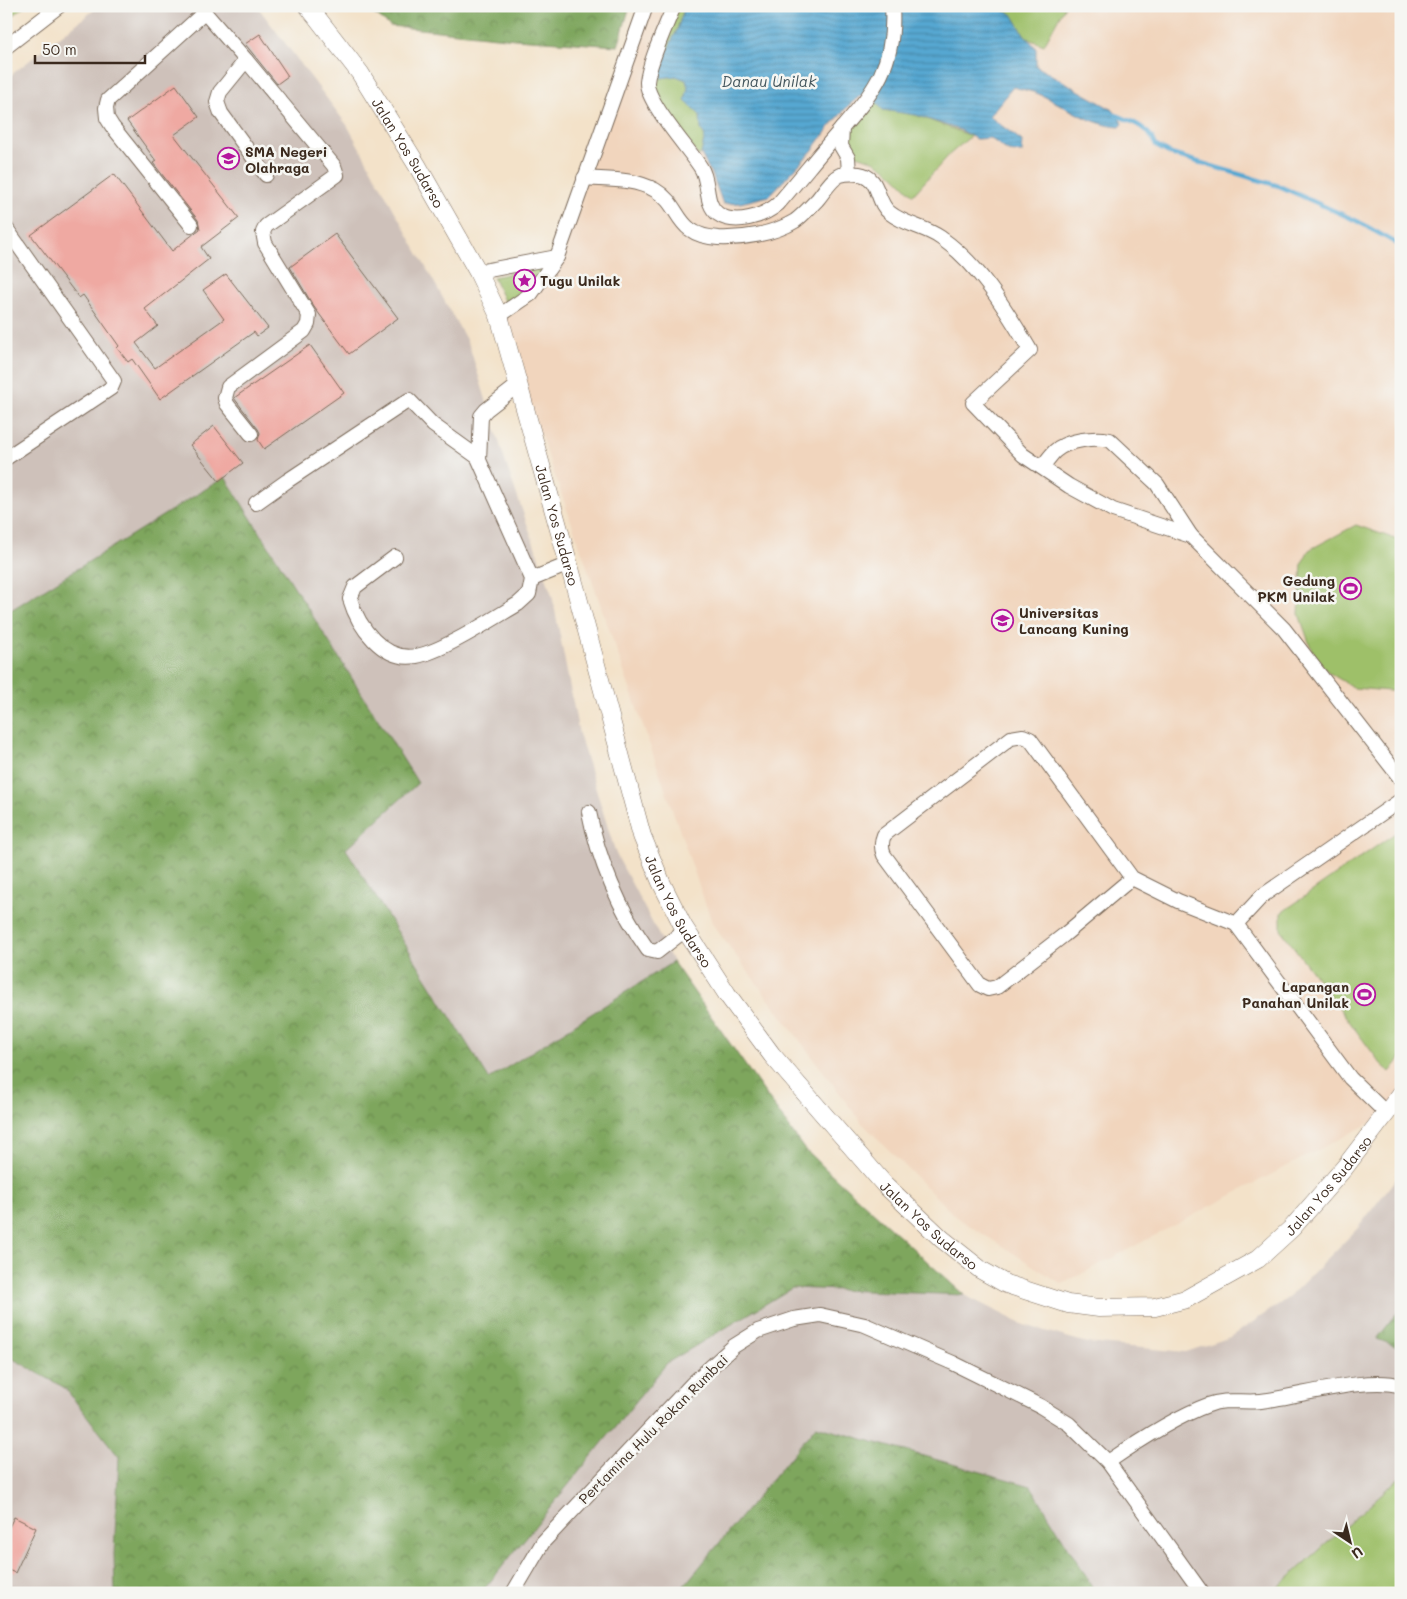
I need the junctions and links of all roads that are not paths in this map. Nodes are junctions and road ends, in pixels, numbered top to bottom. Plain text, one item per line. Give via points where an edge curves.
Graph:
1 (59, 6) edge
2 (308, 6) edge
3 (646, 6) edge
4 (674, 6) edge
5 (892, 6) edge
6 (202, 9) edge
7 (6, 46) edge
8 (246, 60) junction
9 (842, 128) junction
10 (849, 173) junction
11 (266, 175) dead end
12 (584, 178) junction
13 (191, 225) dead end
14 (6, 228) edge
15 (557, 257) junction
16 (478, 272) junction
17 (499, 316) junction
18 (518, 385) junction
19 (251, 434) dead end
20 (6, 458) edge
21 (479, 458) junction
22 (1042, 467) junction
23 (256, 503) dead end
24 (1191, 536) junction
25 (395, 557) dead end
26 (569, 564) junction
27 (532, 579) junction
28 (1401, 779) edge
29 (1401, 800) edge
30 (589, 812) dead end
31 (1132, 878) junction
32 (1236, 924) junction
33 (685, 930) junction
34 (1401, 1094) edge
35 (1387, 1114) junction
36 (1401, 1386) edge
37 (1108, 1462) junction
38 (513, 1593) edge
39 (1202, 1593) edge

1 - 7 street
2 - 16 main road, Jalan Yos Sudarso via 360,74
3 - 12 street
4 - 9 street via 647,83 654,100 703,171 708,183 708,198 724,218 754,217 770,211
5 - 9 street via 892,38 880,80
6 - 8 street
6 - 13 street via 116,91 106,108 106,118
8 - 11 street via 220,92 217,102 221,113
8 - 19 street via 334,166 337,175 266,226 263,232 265,243 309,315 304,331 228,387 227,404
9 - 10 street via 841,146 848,158
10 - 12 street via 838,176 797,220 787,225 773,231 719,238 705,236 684,225 670,203 654,190 636,182
10 - 22 street via 873,180 888,212 940,237 968,261 1009,316 1030,350 973,402 1023,455
12 - 15 street
14 - 20 street via 114,381 111,388
15 - 16 street
15 - 17 street via 530,294
16 - 17 main road, Jalan Yos Sudarso
17 - 18 main road, Jalan Yos Sudarso
18 - 21 street via 481,416
18 - 26 main road, Jalan Yos Sudarso
21 - 23 street via 433,424 409,400
21 - 27 street
22 - 24 street via 1068,486 1113,510
22 - 24 street via 1056,450 1078,441 1110,440 1157,484
24 - 28 street via 1284,630
25 - 27 street via 354,587 350,599 363,628 372,638 390,652 402,656 417,656 432,650 501,614 529,594
26 - 27 street
26 - 33 main road, Jalan Yos Sudarso via 642,836
29 - 32 street via 1262,896
30 - 33 street via 600,854 620,902 648,950 657,952
31 - 31 street via 1030,738 1023,736 1012,738 882,839 884,855 980,985 988,989 1019,970
31 - 32 street
32 - 35 street via 1350,1078
33 - 35 main road, Jalan Yos Sudarso via 772,1055 884,1184 942,1239 981,1270 1006,1284 1068,1304 1099,1308 1156,1306 1186,1299 1220,1282 1258,1259 1292,1228
34 - 35 main road, Jalan Yos Sudarso
36 - 37 street via 1382,1382 1259,1401 1208,1404 1140,1440
37 - 38 street, Pertamina Hulu Rokan Rumbai via 1069,1424 954,1363 865,1325 820,1315 794,1319 758,1331 734,1346 692,1384 543,1542
37 - 39 street, Pertamina Hulu Rokan Rumbai

